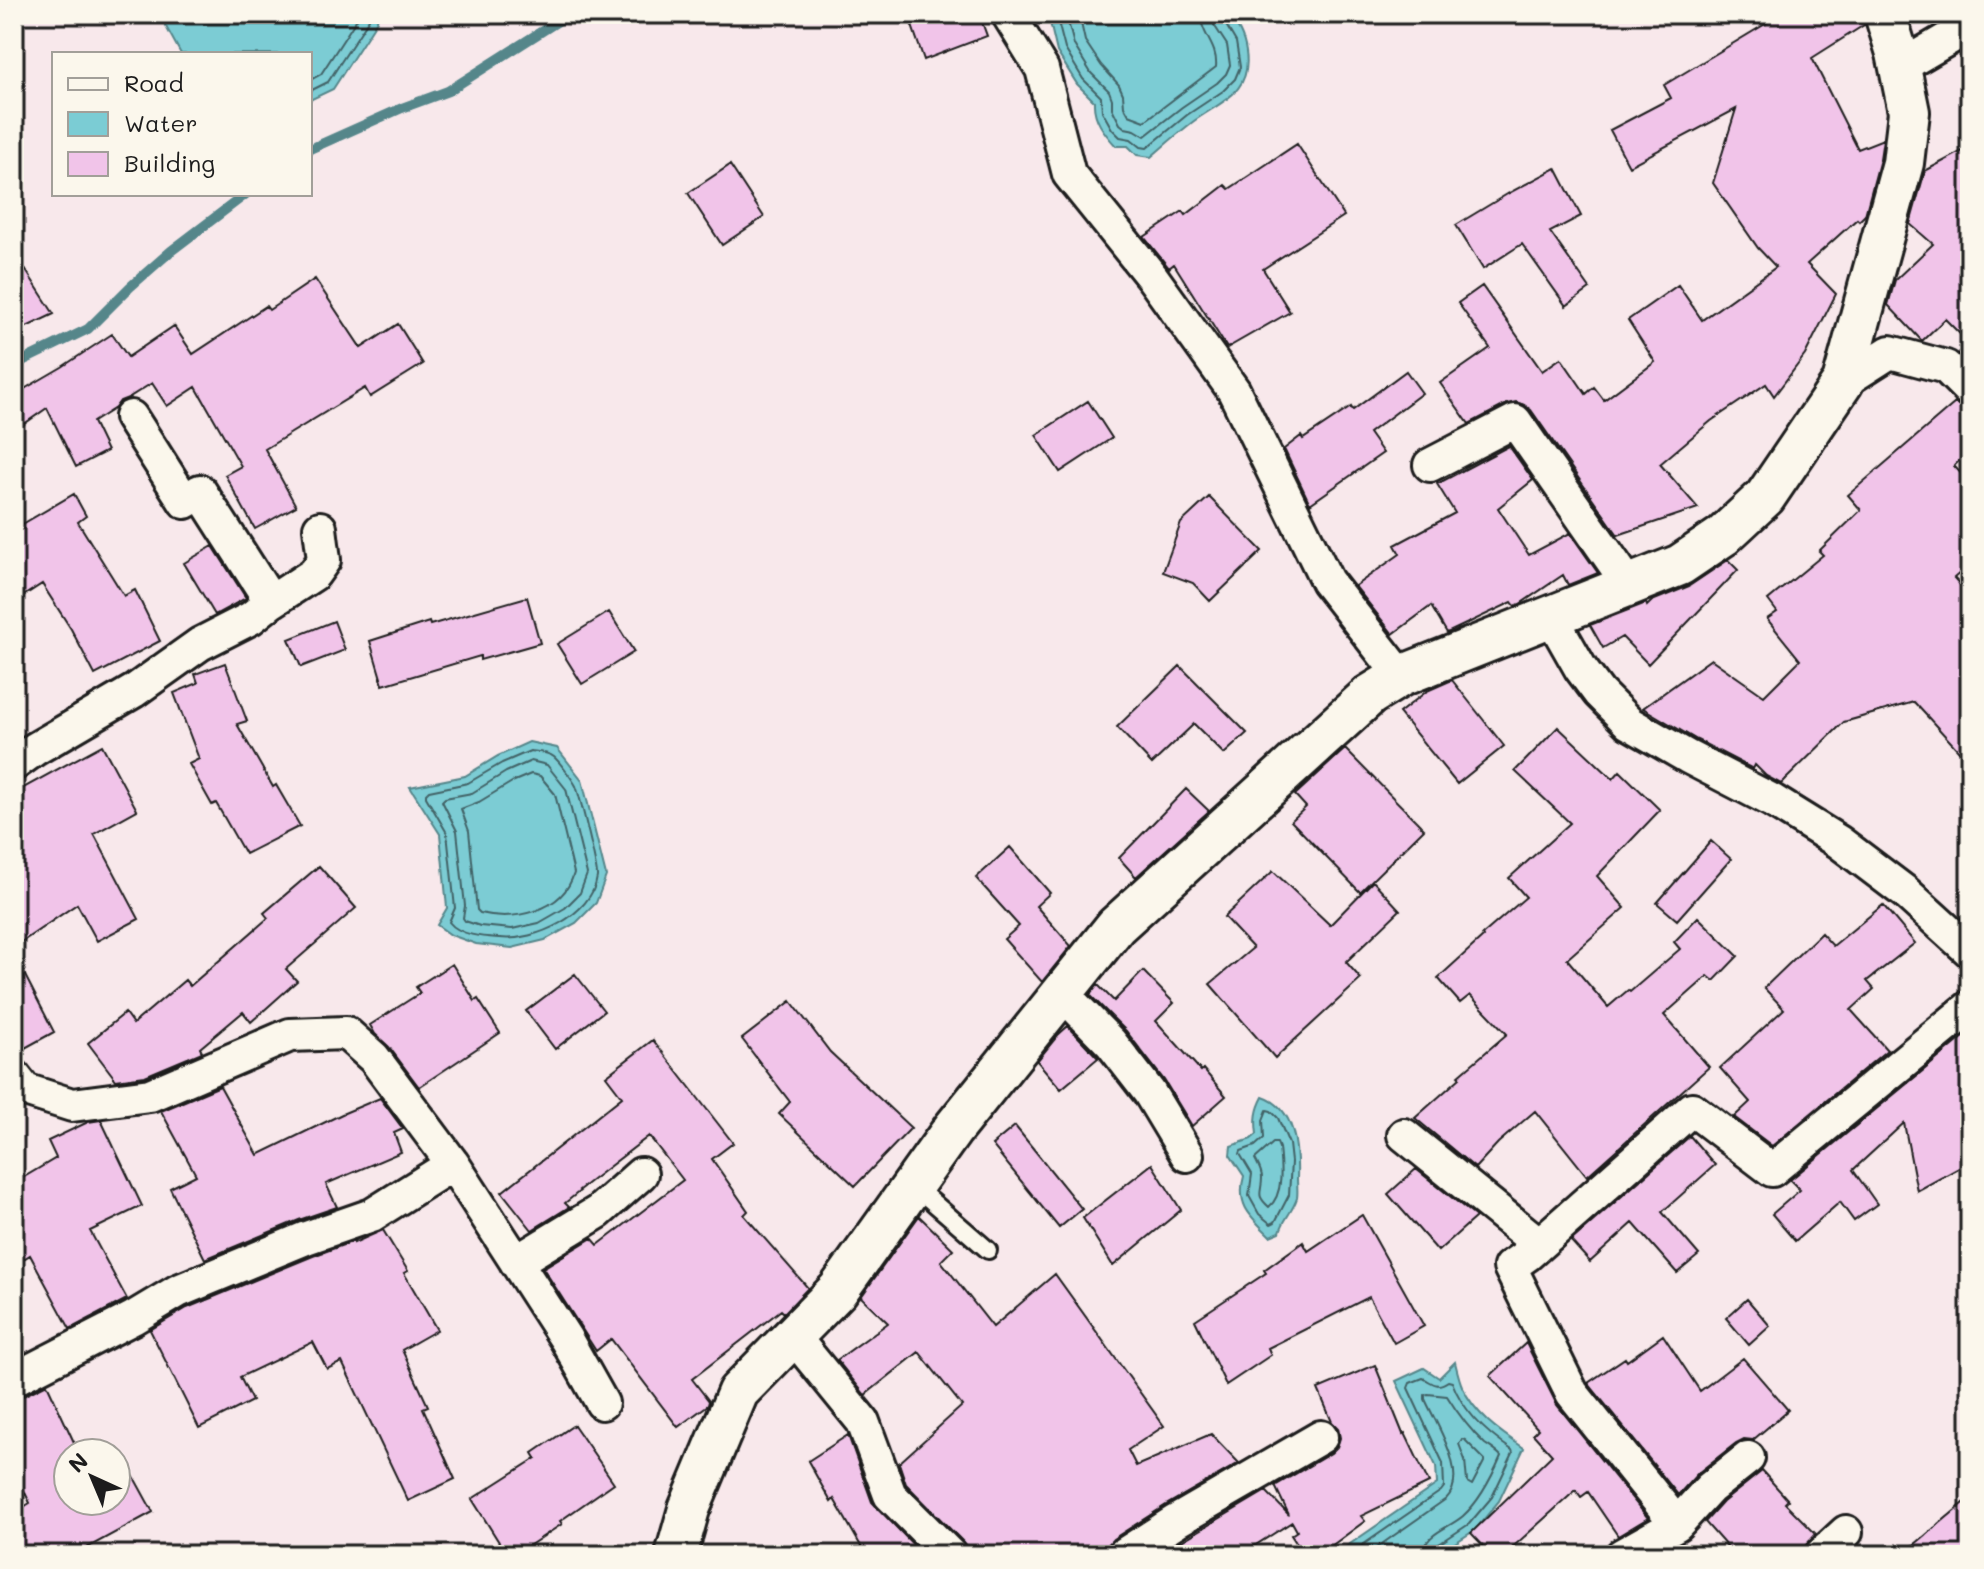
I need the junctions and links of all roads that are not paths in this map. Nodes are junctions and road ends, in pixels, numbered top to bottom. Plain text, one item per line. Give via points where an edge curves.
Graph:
1 (1008, 14) edge
2 (1885, 14) edge
3 (1970, 26) edge
4 (1900, 67) junction
5 (1843, 382) junction
6 (1970, 391) edge
7 (131, 417) dead end
8 (1430, 465) dead end
9 (320, 528) dead end
10 (1629, 585) junction
11 (271, 602) junction
12 (1561, 611) junction
13 (1401, 676) junction
14 (14, 764) edge
15 (1970, 951) edge
16 (1062, 993) junction
17 (1970, 1007) edge
18 (14, 1076) edge
19 (1404, 1135) dead end
20 (1187, 1155) dead end
21 (453, 1164) junction
22 (641, 1174) dead end
23 (913, 1185) junction
24 (1539, 1244) junction
25 (988, 1250) dead end
26 (516, 1262) junction
27 (793, 1336) junction
28 (14, 1379) edge
29 (602, 1403) dead end
30 (1321, 1437) dead end
31 (1748, 1458) dead end
32 (1677, 1524) junction
33 (1846, 1532) dead end
34 (676, 1555) edge
35 (950, 1555) edge
36 (1123, 1555) edge
37 (1622, 1555) edge
38 (1821, 1555) edge

1 - 13 street via 1042,69 1069,174 1234,391 1327,581
2 - 4 street
3 - 4 street
4 - 5 street via 1909,112 1903,163
5 - 6 street via 1890,352 1946,367
5 - 10 street via 1765,497 1723,536 1680,565
7 - 11 street via 185,502 200,491
8 - 10 street via 1515,421
9 - 11 street via 324,560 314,574
10 - 12 street
11 - 14 street
12 - 13 street
12 - 15 street via 1556,625 1581,669 1629,723 1839,842
13 - 16 street via 1370,695 1116,926
16 - 20 street via 1149,1092
16 - 23 street
17 - 24 street via 1772,1170 1692,1109
18 - 21 street via 25,1090 72,1105 150,1095 290,1035 346,1033 374,1058
19 - 24 street
21 - 26 street
21 - 28 street via 372,1215 178,1291
22 - 26 street via 598,1212
23 - 25 lane
23 - 27 street via 838,1290
24 - 32 street via 1510,1267 1572,1393
26 - 29 street
27 - 34 street via 738,1392 689,1509
27 - 35 street via 863,1422 890,1495
30 - 36 street
31 - 32 street
32 - 37 street
33 - 38 street

